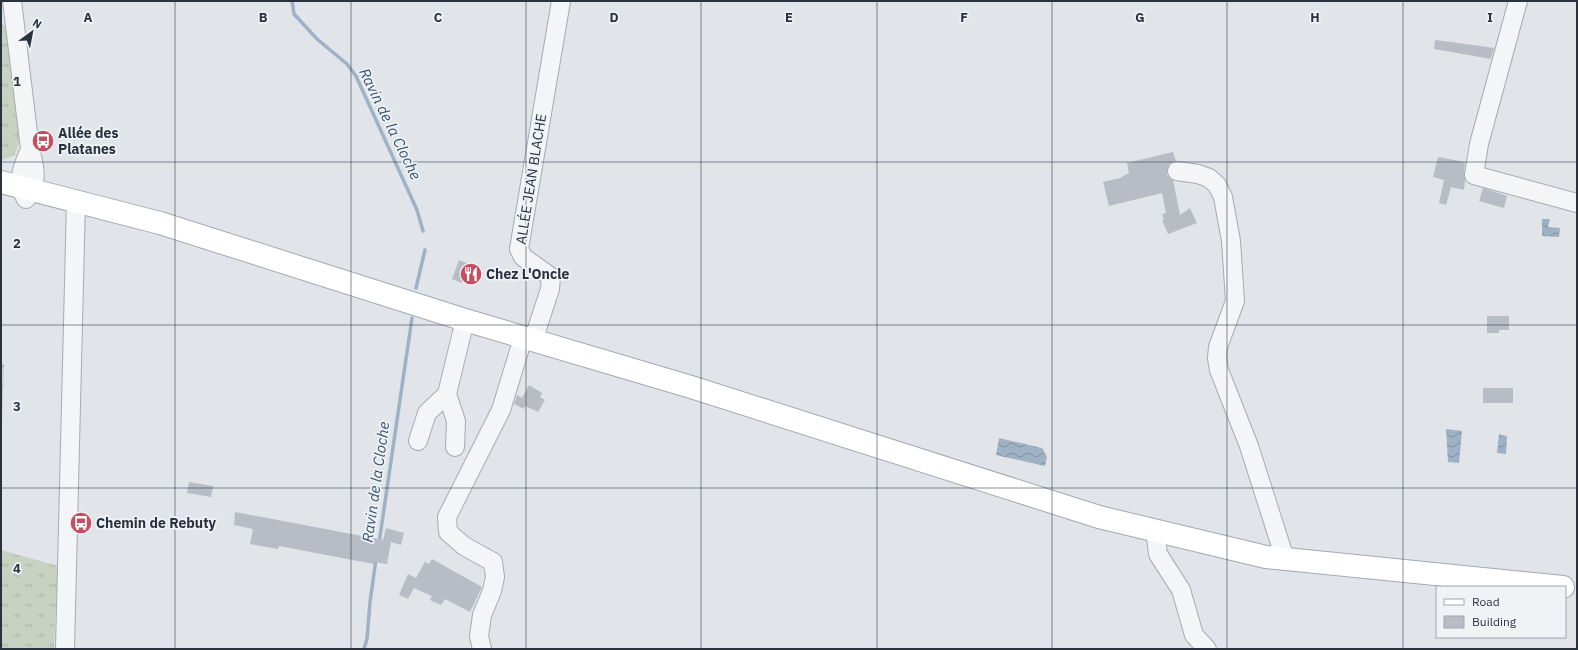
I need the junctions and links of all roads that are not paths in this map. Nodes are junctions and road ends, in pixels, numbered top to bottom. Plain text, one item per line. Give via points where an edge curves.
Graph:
1 (12, 1) edge
2 (561, 1) edge
3 (1518, 1) edge
4 (1177, 171) dead end
5 (16, 190) edge
6 (1577, 202) edge
7 (76, 206) junction
8 (465, 320) junction
9 (528, 339) junction
10 (448, 394) junction
11 (418, 441) dead end
12 (455, 447) dead end
13 (1155, 530) junction
14 (1285, 559) junction
15 (1438, 581) edge
16 (1543, 586) edge
17 (1566, 587) edge
18 (1577, 588) edge
19 (65, 649) edge
20 (482, 649) edge
21 (1207, 649) edge

1 - 5 street via 30,149 36,174 35,183
2 - 9 street, ALLÉE JEAN BLACHE via 519,249 523,257 551,277 550,289
3 - 6 street via 1479,144 1474,175
4 - 14 street via 1209,178 1217,185 1223,197 1231,241 1236,301 1218,348 1219,370 1249,446
5 - 7 main road
7 - 8 main road via 160,223
7 - 19 street
8 - 9 main road
8 - 10 street
9 - 13 main road via 691,387 1099,517
9 - 20 street via 501,410 447,517 448,532 464,546 493,562 495,577 478,636
10 - 11 street via 427,413
10 - 12 street via 456,421
13 - 14 main road via 1266,557
13 - 21 street via 1158,554 1181,590 1194,635
14 - 15 main road
15 - 16 main road
17 - 18 main road

